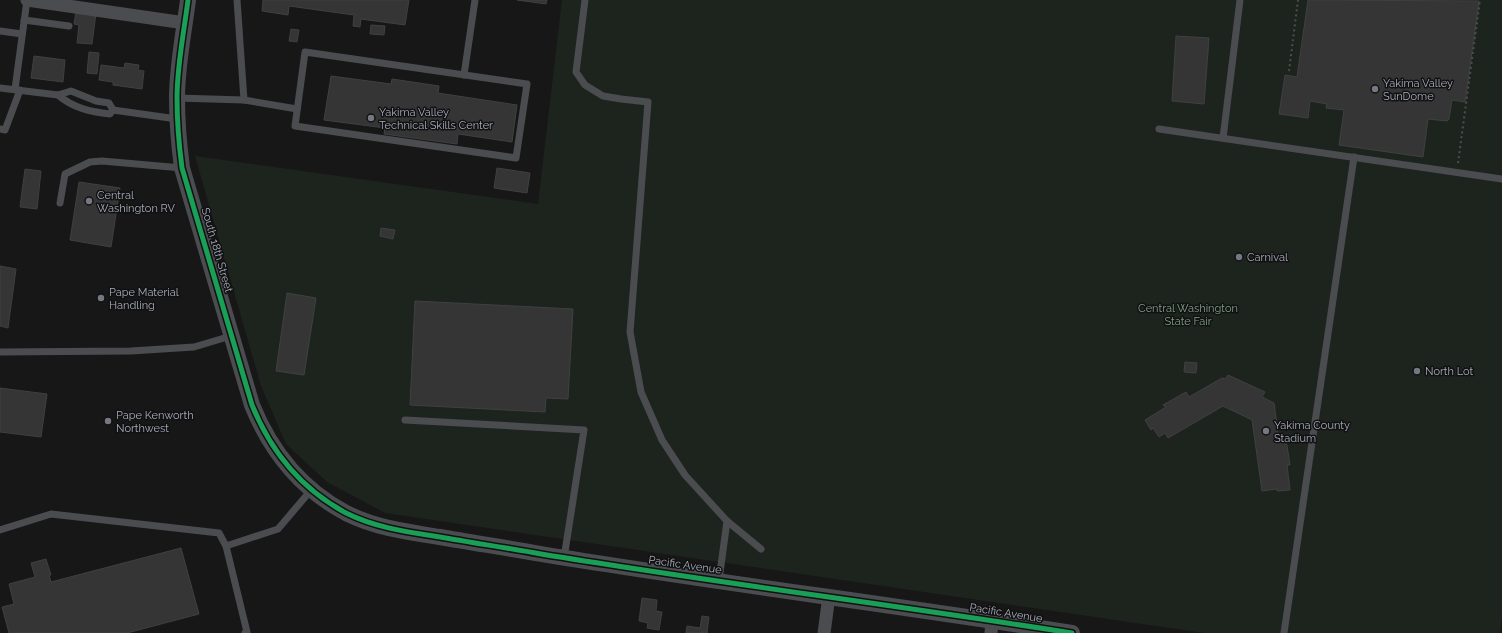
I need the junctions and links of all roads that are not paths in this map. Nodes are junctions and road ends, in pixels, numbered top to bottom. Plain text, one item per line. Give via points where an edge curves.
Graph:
1 (27, 0) edge
2 (188, 0) edge
3 (237, 0) edge
4 (474, 0) edge
5 (585, 0) edge
6 (1240, 0) edge
7 (24, 20) junction
8 (185, 23) junction
9 (69, 26) dead end
10 (0, 31) edge
11 (22, 34) junction
12 (464, 75) junction
13 (0, 88) edge
14 (17, 90) junction
15 (58, 95) junction
16 (177, 98) junction
17 (244, 100) junction
18 (297, 109) junction
19 (113, 110) junction
20 (178, 119) junction
21 (0, 129) edge
22 (1159, 129) dead end
23 (1222, 138) junction
24 (1354, 157) junction
25 (182, 168) junction
26 (1502, 179) edge
27 (60, 203) dead end
28 (232, 336) junction
29 (0, 352) edge
30 (405, 420) dead end
31 (309, 487) junction
32 (727, 522) junction
33 (0, 530) edge
34 (226, 546) junction
35 (761, 549) dead end
36 (564, 558) junction
37 (719, 580) junction
38 (829, 596) junction
39 (991, 627) edge
40 (245, 633) edge
41 (824, 633) edge
42 (1072, 633) edge
43 (1284, 633) edge

1 - 7 lane
1 - 8 street
2 - 8 street, South 18th Street
3 - 17 lane
4 - 12 lane
5 - 32 lane via 576,72 585,85 603,96 648,102 630,332 641,392 662,440 684,475
6 - 23 lane
7 - 9 lane
7 - 11 lane
8 - 16 street, South 18th Street
10 - 11 lane
11 - 14 lane
12 - 18 lane via 305,52
12 - 18 lane via 527,84 516,158 294,126
13 - 14 lane
14 - 15 lane
14 - 21 lane via 5,130
15 - 19 lane via 71,91 109,104
15 - 19 lane via 66,102 90,112 110,114
16 - 17 lane
16 - 20 street, South 18th Street
17 - 18 lane
19 - 20 lane
20 - 25 street, South 18th Street
22 - 23 lane
23 - 24 lane
24 - 26 lane
24 - 43 lane
25 - 27 lane via 90,162 65,174
25 - 28 street, South 18th Street
28 - 29 lane via 194,347 131,351
28 - 31 street, South 18th Street via 259,423 277,454
30 - 36 lane via 584,430
31 - 34 lane via 278,529
31 - 36 street, Pacific Avenue via 346,512 380,526
32 - 35 lane
32 - 37 lane
33 - 34 lane via 51,514 218,533
34 - 40 lane via 247,632
36 - 37 street, Pacific Avenue
37 - 38 street, Pacific Avenue
38 - 39 street, Pacific Avenue
38 - 41 street
39 - 42 street, Pacific Avenue

